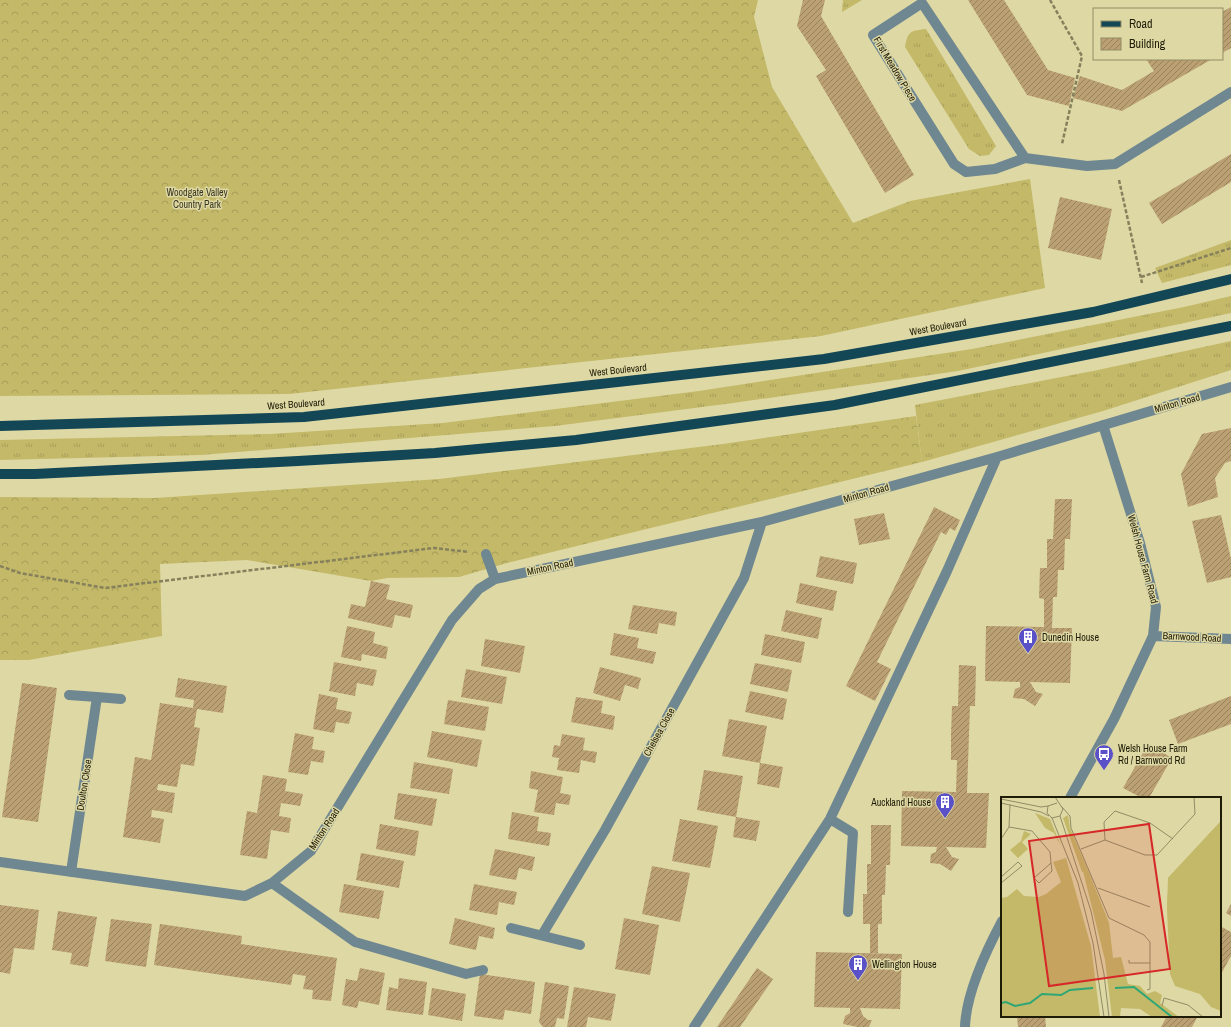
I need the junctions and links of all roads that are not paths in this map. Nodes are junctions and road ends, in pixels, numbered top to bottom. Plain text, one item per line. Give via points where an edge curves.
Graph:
1 (1231, 92) edge
2 (1025, 158) junction
3 (1231, 279) edge
4 (1231, 326) edge
5 (1231, 387) edge
6 (1102, 425) junction
7 (0, 426) edge
8 (997, 457) junction
9 (0, 474) edge
10 (762, 522) junction
11 (486, 554) road end
12 (495, 579) junction
13 (1153, 636) junction
14 (1231, 639) edge
15 (69, 695) dead end
16 (97, 697) junction
17 (121, 699) dead end
18 (1071, 797) edge
19 (830, 819) junction
20 (0, 862) edge
21 (70, 872) junction
22 (272, 883) junction
23 (848, 912) dead end
24 (1001, 923) edge
25 (511, 928) dead end
26 (542, 935) junction
27 (580, 945) dead end
28 (483, 970) dead end
29 (694, 1027) edge
30 (965, 1027) edge

1 - 2 street, First Meadow Piece via 1115,164 1087,166
2 - 2 street, First Meadow Piece via 922,3 872,35 954,164 966,172 995,169
3 - 7 main road, West Boulevard via 1093,312 824,359 304,417
4 - 9 main road via 836,405 576,440 298,462
5 - 6 street, Minton Road
6 - 8 street, Minton Road
6 - 13 street, Welsh House Farm Road via 1140,543 1156,607
8 - 10 street, Minton Road
8 - 19 street via 944,578
10 - 12 street, Minton Road
10 - 26 street, Chelsea Close via 744,578 605,830
11 - 12 street
12 - 22 street, Minton Road via 479,589 452,620 311,851
13 - 14 street, Barnwood Road
13 - 18 street, Welsh House Farm Road via 1114,719
15 - 16 street
16 - 17 street
16 - 21 street, Doulton Close
19 - 23 street via 853,833
19 - 29 street
20 - 21 street, Minton Road
21 - 22 street, Minton Road via 245,896
22 - 28 street via 355,942 466,974
24 - 30 street via 984,955 965,1015
25 - 26 street
26 - 27 street

